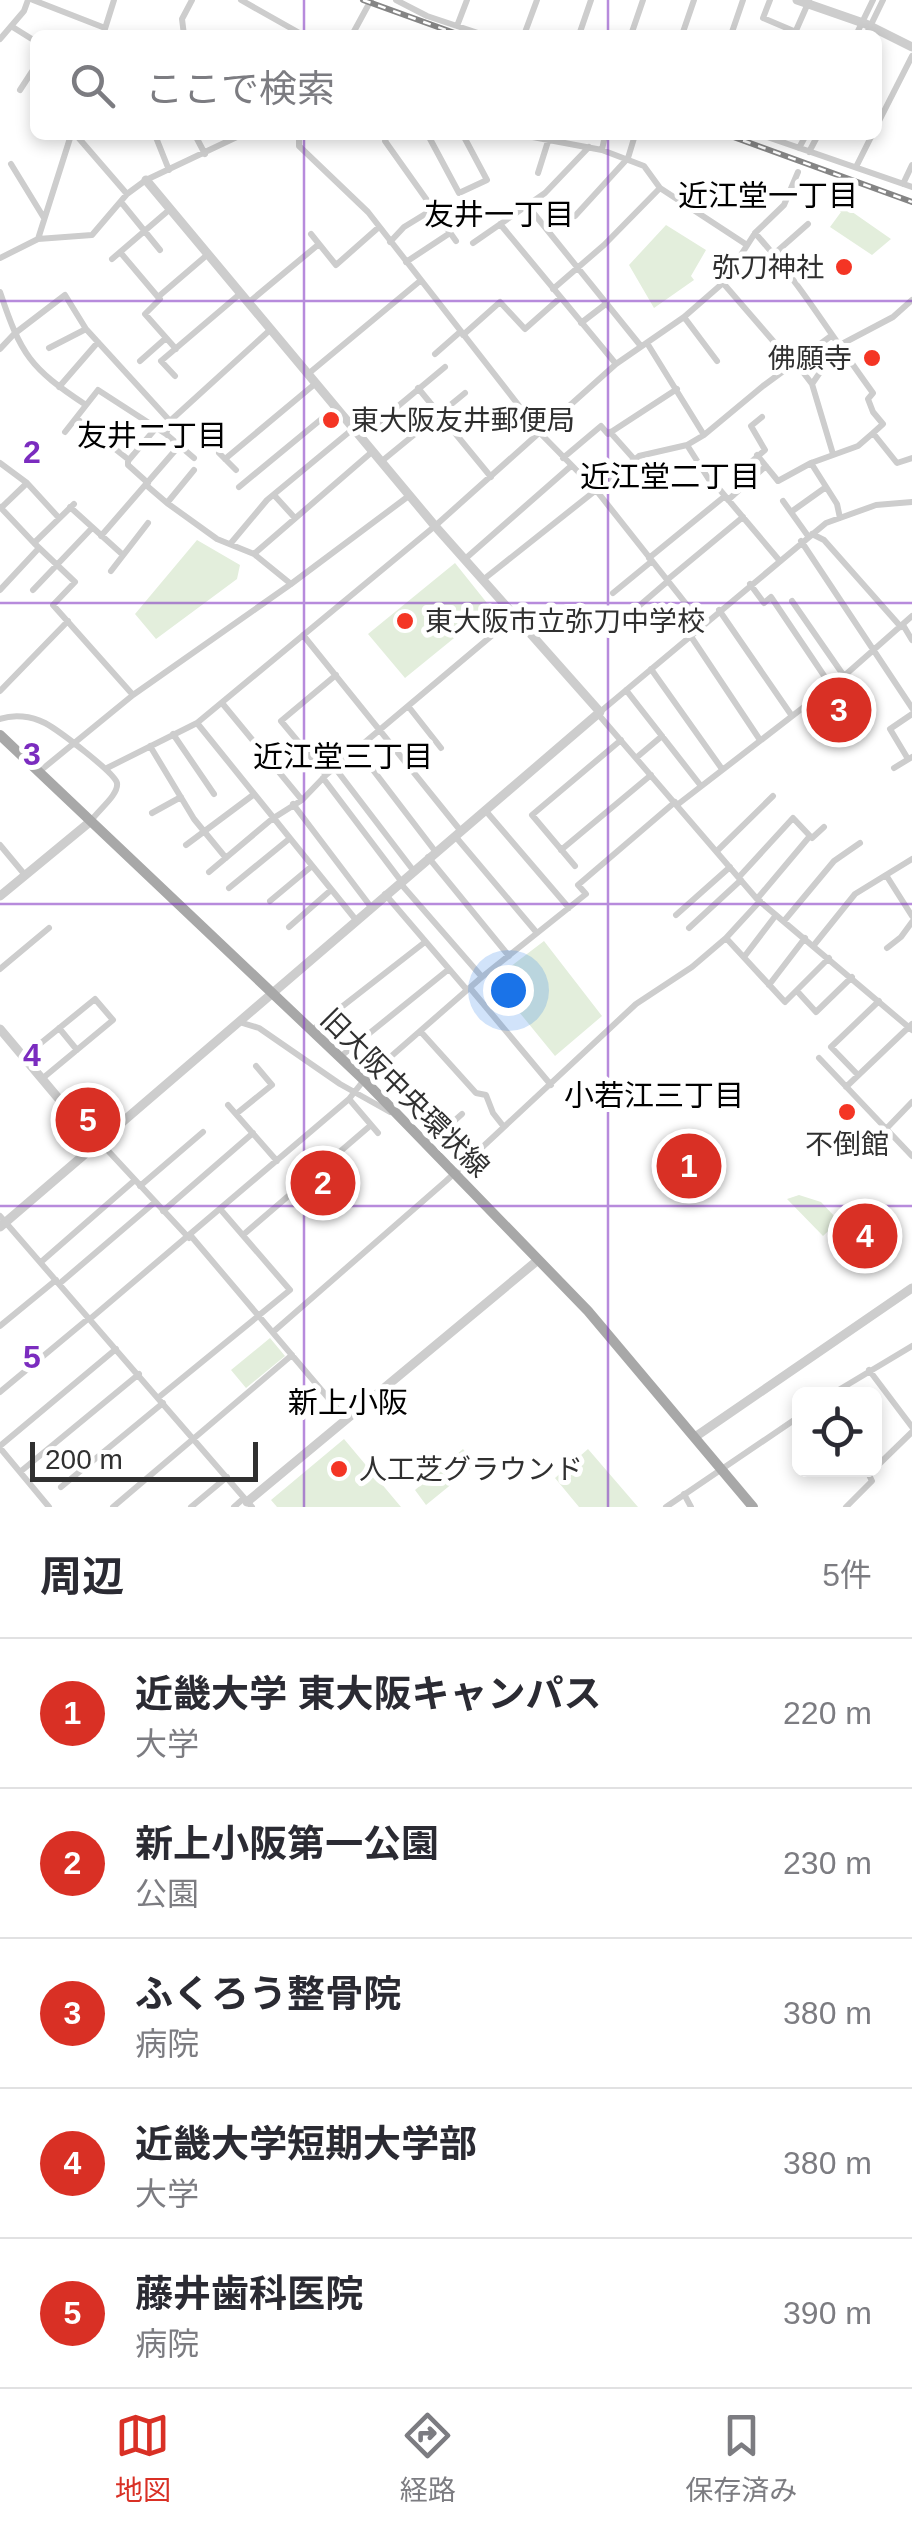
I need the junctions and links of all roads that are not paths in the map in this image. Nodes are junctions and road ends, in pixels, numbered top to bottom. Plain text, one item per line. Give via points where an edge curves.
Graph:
1 (30, 0) edge
2 (114, 0) edge
3 (192, 0) edge
4 (241, 0) edge
5 (371, 0) edge
6 (396, 0) edge
7 (467, 0) edge
8 (537, 0) edge
9 (591, 0) edge
10 (643, 0) edge
11 (694, 0) edge
12 (743, 0) edge
13 (770, 0) edge
14 (873, 0) edge
15 (883, 0) edge
16 (805, 1) edge
17 (11, 26) junction
18 (458, 26) junction
19 (866, 28) edge
20 (102, 30) edge
21 (104, 30) edge
22 (183, 30) edge
23 (294, 30) edge
24 (355, 30) edge
25 (470, 30) edge
26 (526, 30) edge
27 (581, 30) edge
28 (632, 30) edge
29 (684, 30) edge
30 (733, 30) edge
31 (787, 30) edge
32 (796, 30) edge
33 (882, 35) edge
34 (0, 38) edge
35 (30, 38) edge
36 (912, 47) edge
37 (912, 56) edge
38 (30, 75) edge
39 (20, 90) dead end
40 (882, 115) edge
41 (72, 140) edge
42 (78, 140) edge
43 (156, 140) edge
44 (198, 140) edge
45 (232, 140) edge
46 (299, 140) edge
47 (384, 140) edge
48 (427, 140) edge
49 (465, 140) edge
50 (548, 140) edge
51 (558, 140) edge
52 (574, 140) edge
53 (604, 140) edge
54 (633, 140) edge
55 (776, 140) edge
56 (803, 140) edge
57 (816, 140) edge
58 (869, 140) edge
59 (573, 145) junction
60 (590, 147) junction
61 (799, 148) junction
62 (602, 150) junction
63 (810, 152) junction
64 (205, 154) junction
65 (628, 158) junction
66 (11, 164) dead end
67 (912, 165) edge
68 (856, 166) junction
69 (169, 170) junction
70 (798, 172) dead end
71 (538, 173) dead end
72 (146, 180) junction
73 (903, 184) junction
74 (912, 187) edge
75 (660, 188) junction
76 (127, 194) junction
77 (120, 202) junction
78 (527, 205) junction
79 (435, 208) junction
80 (170, 210) junction
81 (574, 216) dead end
82 (44, 218) junction
83 (500, 224) junction
84 (808, 224) dead end
85 (379, 227) junction
86 (144, 231) junction
87 (450, 232) junction
88 (755, 232) junction
89 (311, 234) dead end
90 (38, 238) junction
91 (456, 241) dead end
92 (390, 242) junction
93 (472, 243) dead end
94 (319, 244) junction
95 (747, 245) junction
96 (160, 250) dead end
97 (120, 252) junction
98 (774, 254) junction
99 (208, 255) junction
100 (0, 258) edge
101 (112, 259) dead end
102 (406, 262) junction
103 (579, 266) junction
104 (420, 281) junction
105 (723, 283) junction
106 (552, 289) junction
107 (0, 292) edge
108 (240, 293) junction
109 (158, 297) junction
110 (560, 298) junction
111 (248, 303) junction
112 (608, 303) junction
113 (910, 305) edge
114 (684, 318) junction
115 (582, 323) junction
116 (86, 329) junction
117 (271, 329) junction
118 (14, 334) junction
119 (461, 334) junction
120 (831, 336) junction
121 (166, 338) junction
122 (98, 342) junction
123 (644, 344) junction
124 (838, 346) junction
125 (49, 348) dead end
126 (0, 349) edge
127 (176, 349) junction
128 (435, 354) dead end
129 (140, 361) dead end
130 (717, 361) dead end
131 (616, 364) junction
132 (795, 364) junction
133 (445, 366) dead end
134 (308, 374) junction
135 (175, 376) dead end
136 (316, 384) junction
137 (812, 384) junction
138 (59, 387) junction
139 (418, 388) junction
140 (678, 388) junction
141 (465, 394) dead end
142 (86, 405) junction
143 (336, 407) junction
144 (439, 414) junction
145 (76, 418) junction
146 (762, 418) dead end
147 (170, 421) junction
148 (156, 428) junction
149 (65, 432) dead end
150 (357, 432) junction
151 (610, 432) junction
152 (873, 433) junction
153 (166, 434) junction
154 (540, 434) junction
155 (704, 435) junction
156 (687, 445) junction
157 (179, 446) junction
158 (372, 450) junction
159 (834, 454) junction
160 (757, 455) junction
161 (194, 458) dead end
162 (563, 458) junction
163 (912, 458) edge
164 (129, 460) junction
165 (634, 460) junction
166 (382, 461) junction
167 (750, 462) dead end
168 (0, 463) edge
169 (811, 463) junction
170 (571, 466) junction
171 (766, 466) junction
172 (194, 470) dead end
173 (236, 470) dead end
174 (491, 477) junction
175 (27, 483) junction
176 (147, 484) junction
177 (239, 487) dead end
178 (826, 488) junction
179 (596, 490) junction
180 (410, 494) junction
181 (274, 495) junction
182 (726, 498) junction
183 (783, 502) dead end
184 (912, 502) edge
185 (167, 503) junction
186 (0, 508) edge
187 (790, 512) junction
188 (294, 517) junction
189 (743, 517) junction
190 (59, 518) junction
191 (840, 518) junction
192 (148, 523) dead end
193 (435, 526) junction
194 (92, 528) junction
195 (101, 536) junction
196 (807, 537) junction
197 (231, 544) junction
198 (36, 546) junction
199 (254, 554) junction
200 (123, 555) junction
201 (465, 559) junction
202 (651, 559) junction
203 (779, 560) junction
204 (57, 565) junction
205 (111, 571) dead end
206 (484, 579) junction
207 (667, 580) junction
208 (292, 584) junction
209 (750, 584) junction
210 (0, 590) edge
211 (33, 590) dead end
212 (613, 593) dead end
213 (792, 601) dead end
214 (719, 610) junction
215 (516, 615) junction
216 (912, 616) edge
217 (626, 618) dead end
218 (68, 622) junction
219 (702, 624) junction
220 (902, 626) junction
221 (303, 635) junction
222 (690, 635) junction
223 (912, 640) edge
224 (875, 649) junction
225 (651, 668) junction
226 (336, 675) junction
227 (844, 676) junction
228 (831, 686) junction
229 (626, 690) junction
230 (0, 691) edge
231 (132, 695) junction
232 (222, 703) junction
233 (408, 706) junction
234 (912, 711) edge
235 (599, 713) junction
236 (792, 716) junction
237 (0, 719) edge
238 (197, 723) junction
239 (381, 729) junction
240 (173, 734) junction
241 (0, 735) edge
242 (662, 736) junction
243 (621, 740) junction
244 (760, 740) junction
245 (72, 744) junction
246 (150, 746) junction
247 (442, 748) dead end
248 (357, 749) junction
249 (636, 758) junction
250 (910, 758) edge
251 (107, 768) junction
252 (335, 768) junction
253 (894, 768) dead end
254 (722, 769) junction
255 (39, 772) junction
256 (650, 774) junction
257 (325, 777) junction
258 (701, 786) junction
259 (214, 794) dead end
260 (254, 794) junction
261 (773, 796) dead end
262 (181, 797) junction
263 (302, 800) junction
264 (676, 803) junction
265 (293, 804) junction
266 (485, 809) junction
267 (152, 813) dead end
268 (272, 819) junction
269 (91, 821) junction
270 (824, 827) dead end
271 (204, 831) junction
272 (457, 832) junction
273 (810, 836) junction
274 (289, 839) junction
275 (860, 843) dead end
276 (186, 845) dead end
277 (0, 846) edge
278 (561, 850) junction
279 (717, 851) junction
280 (432, 854) junction
281 (226, 858) junction
282 (912, 858) edge
283 (312, 866) junction
284 (574, 866) dead end
285 (730, 867) junction
286 (414, 870) junction
287 (208, 872) dead end
288 (886, 875) junction
289 (26, 876) junction
290 (740, 879) junction
291 (400, 881) junction
292 (229, 888) dead end
293 (331, 890) junction
294 (386, 894) junction
295 (0, 896) edge
296 (758, 900) junction
297 (270, 902) dead end
298 (688, 905) junction
299 (371, 907) junction
300 (568, 908) junction
301 (676, 914) dead end
302 (699, 918) junction
303 (780, 918) junction
304 (912, 919) edge
305 (356, 920) junction
306 (289, 927) dead end
307 (50, 928) dead end
308 (688, 928) dead end
309 (537, 934) junction
310 (726, 938) junction
311 (805, 938) junction
312 (425, 942) junction
313 (814, 945) junction
314 (887, 948) dead end
315 (509, 956) junction
316 (744, 957) junction
317 (828, 958) junction
318 (0, 969) edge
319 (449, 969) junction
320 (852, 977) junction
321 (482, 978) junction
322 (769, 985) junction
323 (468, 989) junction
324 (797, 991) junction
325 (272, 992) junction
326 (878, 1000) junction
327 (238, 1022) junction
328 (911, 1027) edge
329 (60, 1028) junction
330 (0, 1029) edge
331 (312, 1030) junction
332 (421, 1032) junction
333 (77, 1050) junction
334 (25, 1056) junction
335 (340, 1057) junction
336 (819, 1058) dead end
337 (256, 1066) dead end
338 (858, 1074) junction
339 (44, 1078) junction
340 (364, 1080) junction
341 (551, 1086) junction
342 (846, 1087) junction
343 (351, 1095) junction
344 (912, 1102) edge
345 (228, 1105) dead end
346 (236, 1114) junction
347 (462, 1114) dead end
348 (400, 1118) junction
349 (371, 1125) junction
350 (504, 1126) junction
351 (886, 1128) junction
352 (203, 1132) dead end
353 (252, 1132) junction
354 (378, 1133) dead end
355 (97, 1142) junction
356 (426, 1146) junction
357 (912, 1156) edge
358 (277, 1160) junction
359 (452, 1173) junction
360 (137, 1183) junction
361 (155, 1202) junction
362 (221, 1210) junction
363 (164, 1211) junction
364 (2, 1222) edge
365 (243, 1236) junction
366 (190, 1237) junction
367 (538, 1260) junction
368 (41, 1262) junction
369 (58, 1282) junction
370 (912, 1288) edge
371 (259, 1316) junction
372 (90, 1319) junction
373 (0, 1326) edge
374 (272, 1332) junction
375 (912, 1346) edge
376 (116, 1349) junction
377 (292, 1354) junction
378 (868, 1370) junction
379 (139, 1374) junction
380 (842, 1387) edge
381 (0, 1392) edge
382 (161, 1400) junction
383 (346, 1419) junction
384 (792, 1421) edge
385 (912, 1430) edge
386 (696, 1437) junction
387 (194, 1438) junction
388 (0, 1447) edge
389 (882, 1461) edge
390 (721, 1468) junction
391 (20, 1472) junction
392 (227, 1477) junction
393 (870, 1477) edge
394 (61, 1487) dead end
395 (684, 1494) junction
396 (248, 1502) edge
397 (49, 1507) edge
398 (113, 1507) edge
399 (192, 1507) edge
400 (234, 1507) edge
401 (666, 1507) edge
402 (691, 1507) edge
403 (754, 1507) edge
404 (846, 1507) edge

1 - 17 street
1 - 20 street
2 - 21 street
3 - 22 street
4 - 23 street
5 - 24 street
6 - 18 street
7 - 18 street
8 - 26 street
9 - 27 street
10 - 28 street
11 - 29 street
12 - 30 street
13 - 31 street via 764,18
14 - 19 street
15 - 19 street
16 - 19 street
16 - 32 street
17 - 34 street
17 - 35 street
18 - 25 street
33 - 36 street
37 - 40 street
38 - 39 street
41 - 82 street
42 - 76 street
43 - 69 street
44 - 64 street
45 - 64 street
46 - 85 street
47 - 79 street
48 - 49 street via 459,193 487,180
50 - 71 street
51 - 59 street
52 - 59 street
53 - 62 street
54 - 65 street
55 - 61 street
56 - 61 street
57 - 63 street
58 - 68 street
59 - 60 street
60 - 62 street
60 - 78 street
61 - 63 street
62 - 65 street
63 - 68 street
64 - 69 street
65 - 75 street via 644,166
65 - 81 street
66 - 82 street
67 - 73 street
68 - 73 street
69 - 72 street
70 - 88 street via 784,205
72 - 76 street
72 - 80 street
73 - 74 street
75 - 95 street
75 - 103 street
76 - 77 street
77 - 86 street
77 - 90 street via 92,235
78 - 83 street
78 - 103 street
79 - 87 street
79 - 92 street
80 - 86 street
80 - 99 street
82 - 90 street
83 - 93 street
83 - 106 street
84 - 98 street
85 - 92 street
85 - 94 street via 336,265
86 - 96 street
86 - 97 street
87 - 91 street
87 - 102 street
88 - 95 street
88 - 98 street
89 - 94 street
90 - 100 street
92 - 102 street
94 - 111 street
95 - 105 street
97 - 101 street
97 - 109 street
98 - 120 street
99 - 108 street
99 - 109 street
102 - 104 street
103 - 106 street
103 - 112 street
104 - 119 street
104 - 134 street
105 - 114 street
105 - 132 street
106 - 110 street
107 - 118 street
108 - 111 street
108 - 127 street
109 - 121 street via 144,314
110 - 115 street
110 - 119 street via 525,329 500,302
111 - 117 street
112 - 115 street
112 - 123 street
113 - 124 street
114 - 123 street
114 - 130 street
115 - 131 street
116 - 118 street via 65,296
116 - 122 street
116 - 125 street
117 - 134 street
117 - 147 street
118 - 126 street
118 - 138 street via 26,357
119 - 128 street
119 - 154 street
120 - 124 street
120 - 132 street
121 - 127 street
121 - 129 street
122 - 138 street
122 - 147 street
123 - 131 street
123 - 140 street
124 - 137 street
124 - 152 street via 873,394 868,399 883,424
127 - 135 street via 162,361
131 - 154 street
132 - 137 street
132 - 155 street
133 - 139 street
134 - 136 street
136 - 143 street
136 - 173 street via 222,457
137 - 159 street
138 - 142 street
139 - 144 street
139 - 150 street
140 - 151 street
140 - 155 street
141 - 144 street
142 - 145 street
142 - 148 street via 98,390
143 - 150 street
143 - 177 street
144 - 166 street
144 - 174 street
145 - 149 street
145 - 164 street
146 - 160 street via 751,426 764,450
147 - 153 street
148 - 153 street
148 - 164 street
150 - 158 street
150 - 181 street
151 - 162 street via 601,426
151 - 165 street
152 - 159 street
152 - 163 street via 898,463
153 - 157 street
154 - 162 street
154 - 174 street
155 - 156 street
156 - 165 street
156 - 182 street
157 - 161 street
157 - 176 street
158 - 166 street
158 - 188 street
159 - 169 street
160 - 167 street
160 - 171 street
162 - 170 street
164 - 176 street
165 - 179 street
166 - 180 street
168 - 175 street
169 - 171 street via 778,481
169 - 178 street
170 - 179 street
170 - 201 street
171 - 182 street
172 - 185 street
174 - 193 street
175 - 186 street
175 - 190 street
176 - 185 street
176 - 195 street
178 - 187 street
178 - 191 street
179 - 202 street
179 - 206 street
180 - 193 street
180 - 208 street
181 - 188 street
181 - 197 street
182 - 189 street
182 - 202 street
183 - 187 street
184 - 191 street
185 - 197 street
186 - 198 street
187 - 196 street
188 - 199 street
189 - 203 street
189 - 207 street
190 - 194 street via 72,506
190 - 198 street
191 - 196 street
192 - 200 street
193 - 201 street
193 - 221 street
194 - 195 street
194 - 204 street
195 - 200 street
196 - 203 street
196 - 220 street via 824,540
196 - 224 street
197 - 199 street
198 - 204 street
198 - 210 street
199 - 208 street
200 - 205 street
201 - 206 street
202 - 207 street
202 - 212 street
203 - 209 street
204 - 211 street
204 - 218 street via 75,582 53,605
206 - 215 street
207 - 217 street
207 - 219 street
208 - 231 street
209 - 214 street
209 - 228 street via 764,603 771,597
213 - 227 street
214 - 219 street
214 - 236 street
215 - 233 street
215 - 235 street
216 - 220 street
218 - 230 street
218 - 231 street
219 - 222 street
220 - 223 street
220 - 224 street
221 - 226 street
221 - 232 street
222 - 225 street
222 - 244 street
224 - 227 street
224 - 234 street
225 - 229 street
225 - 254 street
226 - 239 street
226 - 257 street via 281,721
227 - 228 street
228 - 236 street
229 - 235 street
229 - 242 street
231 - 245 street
232 - 238 street
232 - 263 street
233 - 239 street
233 - 247 street
234 - 250 street via 890,729
235 - 243 street
235 - 266 street
236 - 244 street
237 - 245 street via 13,714 44,722
238 - 240 street
238 - 260 street
239 - 248 street
239 - 272 street
240 - 246 street
240 - 259 street
241 - 255 main road, 旧大阪中央環状線
242 - 249 street
242 - 258 street
243 - 249 street
243 - 278 street via 532,815
244 - 254 street
245 - 251 street
245 - 255 street
246 - 251 street
246 - 262 street
248 - 252 street
248 - 280 street
249 - 256 street
250 - 253 street
251 - 269 street via 116,791
252 - 257 street
252 - 286 street
254 - 258 street
255 - 269 main road, 旧大阪中央環状線
256 - 264 street
256 - 278 street
257 - 263 street
257 - 291 street
258 - 264 street
260 - 268 street
260 - 271 street
261 - 279 street
262 - 267 street
262 - 271 street
263 - 265 street
264 - 279 street
264 - 300 street via 578,885 586,894
265 - 268 street
265 - 299 street
266 - 272 street
266 - 300 street
268 - 274 street
268 - 281 street
269 - 289 street
269 - 325 main road, 旧大阪中央環状線
270 - 273 street
271 - 276 street
271 - 281 street
272 - 280 street
272 - 309 street
273 - 290 street via 793,818
273 - 296 street
274 - 283 street
274 - 292 street
275 - 303 street
277 - 289 street
278 - 284 street
279 - 285 street
280 - 286 street
280 - 315 street
281 - 287 street
282 - 288 street
283 - 293 street
283 - 297 street
285 - 290 street
285 - 298 street
286 - 291 street
288 - 304 street
288 - 313 street via 855,894
289 - 295 street
290 - 296 street
290 - 302 street
291 - 294 street
291 - 321 street
293 - 305 street
293 - 306 street
294 - 299 street
294 - 312 street
296 - 303 street
296 - 310 street
298 - 301 street
298 - 302 street
299 - 305 street
300 - 309 street
302 - 308 street
303 - 311 street
303 - 316 street
304 - 314 street
305 - 325 street
307 - 318 street
309 - 315 street
310 - 316 street
310 - 341 street via 636,1004
311 - 313 street
311 - 322 street
312 - 319 street
312 - 331 street
313 - 317 street
315 - 321 street
316 - 322 street
317 - 320 street
317 - 324 street
319 - 323 street
319 - 335 street
320 - 324 street via 816,1012
320 - 326 street
321 - 323 street
322 - 324 street via 785,1002
323 - 332 street
323 - 341 street
325 - 327 street
325 - 331 main road, 旧大阪中央環状線
326 - 328 street
326 - 338 street via 832,1047
327 - 343 street via 259,1028
327 - 355 street
328 - 338 street
329 - 333 street
329 - 333 street via 95,999 113,1020
329 - 334 street
330 - 334 street
331 - 335 main road, 旧大阪中央環状線
332 - 340 street
332 - 350 street via 476,1094 486,1095
333 - 339 street
334 - 339 street
335 - 340 main road, 旧大阪中央環状線
336 - 342 street
337 - 346 street via 272,1085
338 - 342 street
339 - 355 street
340 - 343 street
340 - 348 main road, 旧大阪中央環状線
341 - 350 street
342 - 351 street
343 - 348 street
343 - 349 street
343 - 358 street
344 - 351 street
345 - 346 street
346 - 353 street
347 - 356 street
348 - 356 main road, 旧大阪中央環状線
349 - 354 street
349 - 365 street
350 - 359 street
351 - 357 street
352 - 360 street
353 - 358 street
353 - 363 street
355 - 360 street
355 - 364 street
356 - 359 main road, 旧大阪中央環状線
358 - 362 street
359 - 367 main road, 旧大阪中央環状線
359 - 374 street
360 - 361 street
360 - 368 street
361 - 363 street
361 - 369 street
362 - 365 street
362 - 366 street
363 - 366 street
364 - 368 street
365 - 371 street via 290,1290
366 - 371 street
366 - 372 street
367 - 383 street
367 - 386 main road, 旧大阪中央環状線
368 - 369 street
369 - 372 street
369 - 373 street
370 - 386 street
371 - 374 street
371 - 382 street
372 - 376 street
372 - 381 street
374 - 377 street
375 - 378 street
376 - 379 street
376 - 388 street
377 - 383 street
377 - 387 street
378 - 380 street
378 - 385 street
379 - 382 street
379 - 391 street
382 - 387 street
382 - 394 street
383 - 396 street
384 - 390 street
385 - 389 street
386 - 390 main road, 旧大阪中央環状線
387 - 392 street
387 - 398 street
388 - 391 street
390 - 395 street
390 - 403 main road, 旧大阪中央環状線
391 - 397 street
392 - 396 street
392 - 399 street
393 - 404 street
395 - 401 street
395 - 402 street
396 - 400 street

